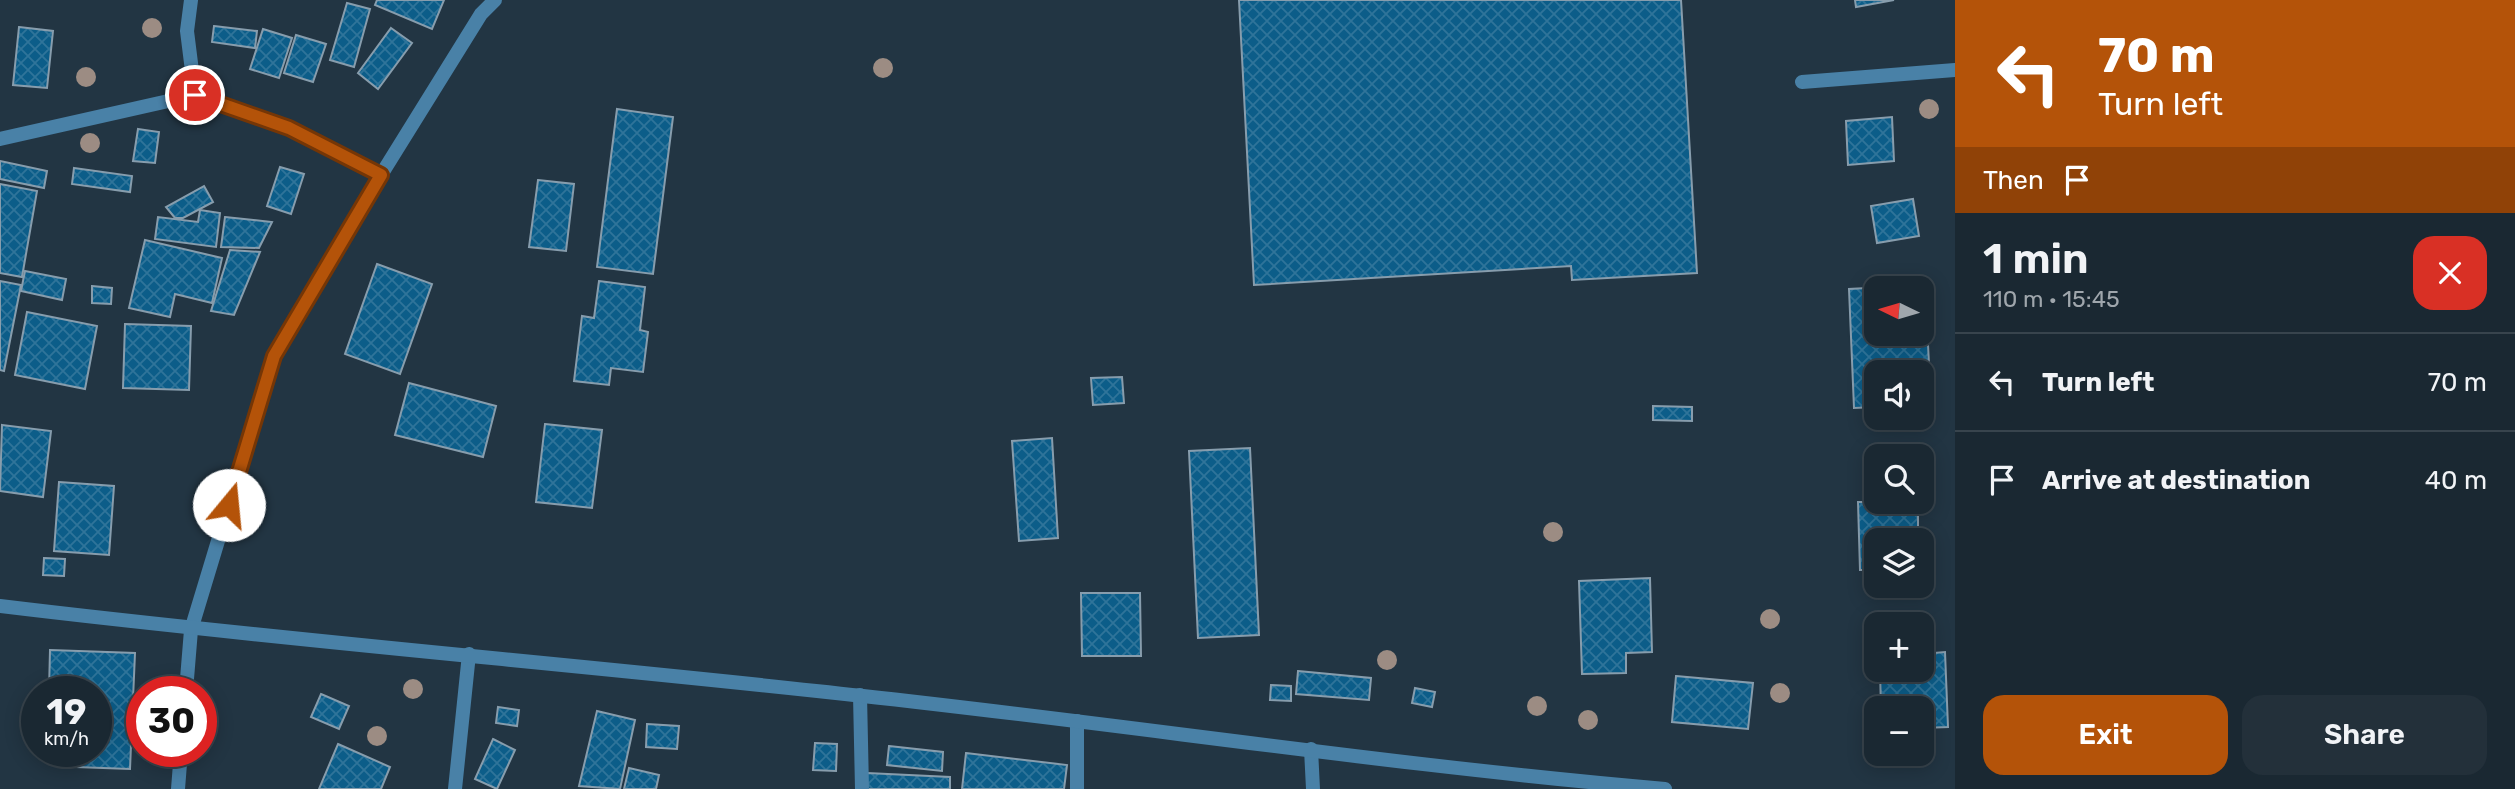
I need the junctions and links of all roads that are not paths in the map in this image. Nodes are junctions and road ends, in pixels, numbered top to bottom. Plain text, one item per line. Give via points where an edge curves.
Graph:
1 (191, 0) edge
2 (495, 0) edge
3 (1955, 70) edge
4 (1802, 82) dead end
5 (195, 95) junction
6 (0, 139) edge
7 (381, 175) junction
8 (0, 606) edge
9 (191, 629) junction
10 (469, 654) junction
11 (187, 676) edge
12 (860, 695) junction
13 (1077, 721) junction
14 (1311, 749) junction
15 (180, 767) edge
16 (1542, 784) edge
17 (178, 789) edge
18 (455, 789) edge
19 (862, 789) edge
20 (1077, 789) edge
21 (1313, 789) edge
22 (1665, 789) edge

1 - 5 street via 187,31
2 - 7 street via 481,14
3 - 4 street
5 - 6 street
5 - 7 street via 289,128
7 - 9 street via 274,356
8 - 9 street
9 - 10 street
9 - 11 street
10 - 12 street
10 - 18 street
12 - 13 street
12 - 19 street
13 - 14 street
13 - 20 street
14 - 16 street
14 - 21 street
15 - 17 street
16 - 22 street

